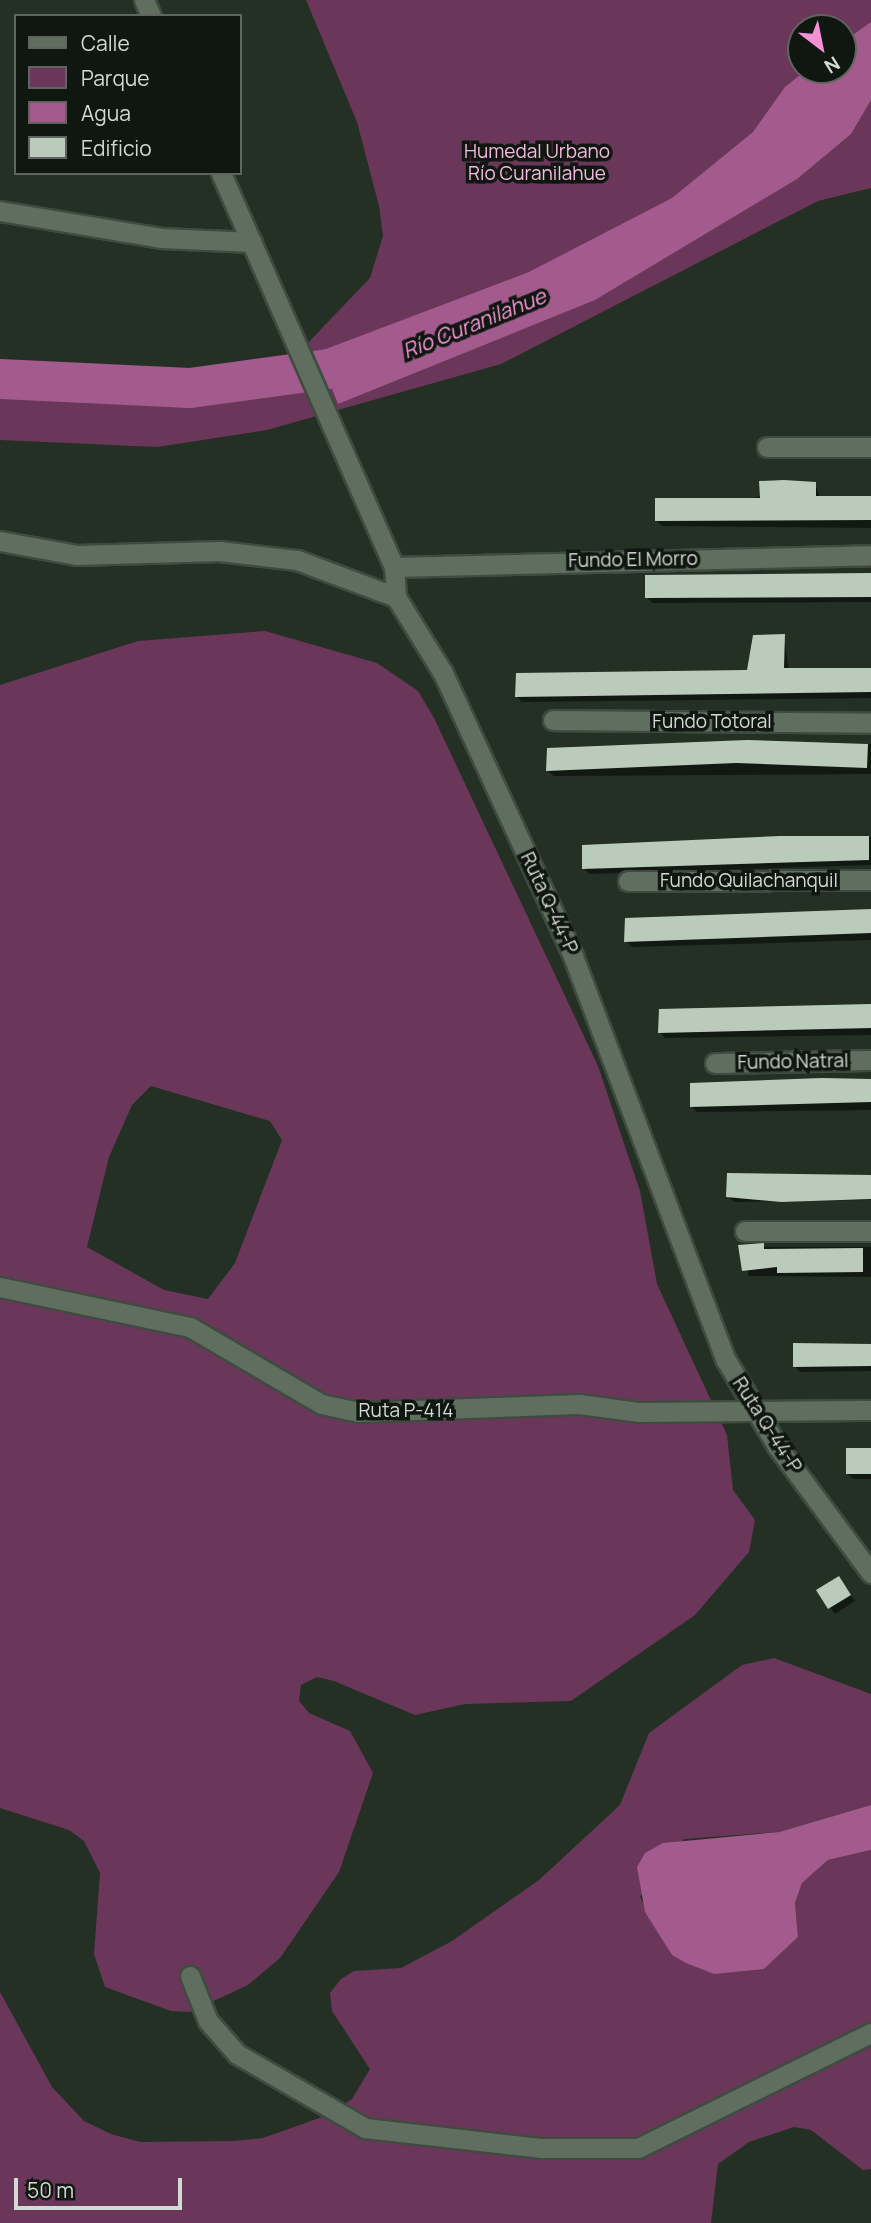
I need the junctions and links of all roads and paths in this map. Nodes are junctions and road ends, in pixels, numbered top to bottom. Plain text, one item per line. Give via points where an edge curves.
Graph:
1 (223, 175) edge
2 (0, 211) edge
3 (252, 242) junction
4 (767, 447) dead end
5 (871, 447) edge
6 (0, 541) edge
7 (871, 555) edge
8 (394, 567) junction
9 (396, 597) junction
10 (553, 720) dead end
11 (871, 723) edge
12 (871, 880) edge
13 (628, 881) dead end
14 (871, 1060) edge
15 (715, 1063) dead end
16 (745, 1231) dead end
17 (871, 1231) edge
18 (0, 1287) edge
19 (871, 1410) edge
20 (754, 1411) junction
21 (871, 1573) edge
22 (190, 1976) dead end
23 (871, 2033) edge

1 - 3 street
2 - 3 street via 161,239
3 - 8 street
4 - 5 street
6 - 9 street via 76,555 219,551 298,560
7 - 8 street, Fundo El Morro
8 - 9 street
9 - 20 street, Ruta Q-44-P via 443,673 573,956 709,1319
10 - 11 street, Fundo Totoral
12 - 13 street, Fundo Quilachanquil
14 - 15 street, Fundo Natral
16 - 17 street
18 - 20 street, Ruta P-414 via 190,1327 321,1404 358,1412 579,1404 639,1412
19 - 20 street, Ruta P-414
20 - 21 street, Ruta Q-44-P
22 - 23 street via 208,2021 237,2053 365,2128 540,2148 638,2148

